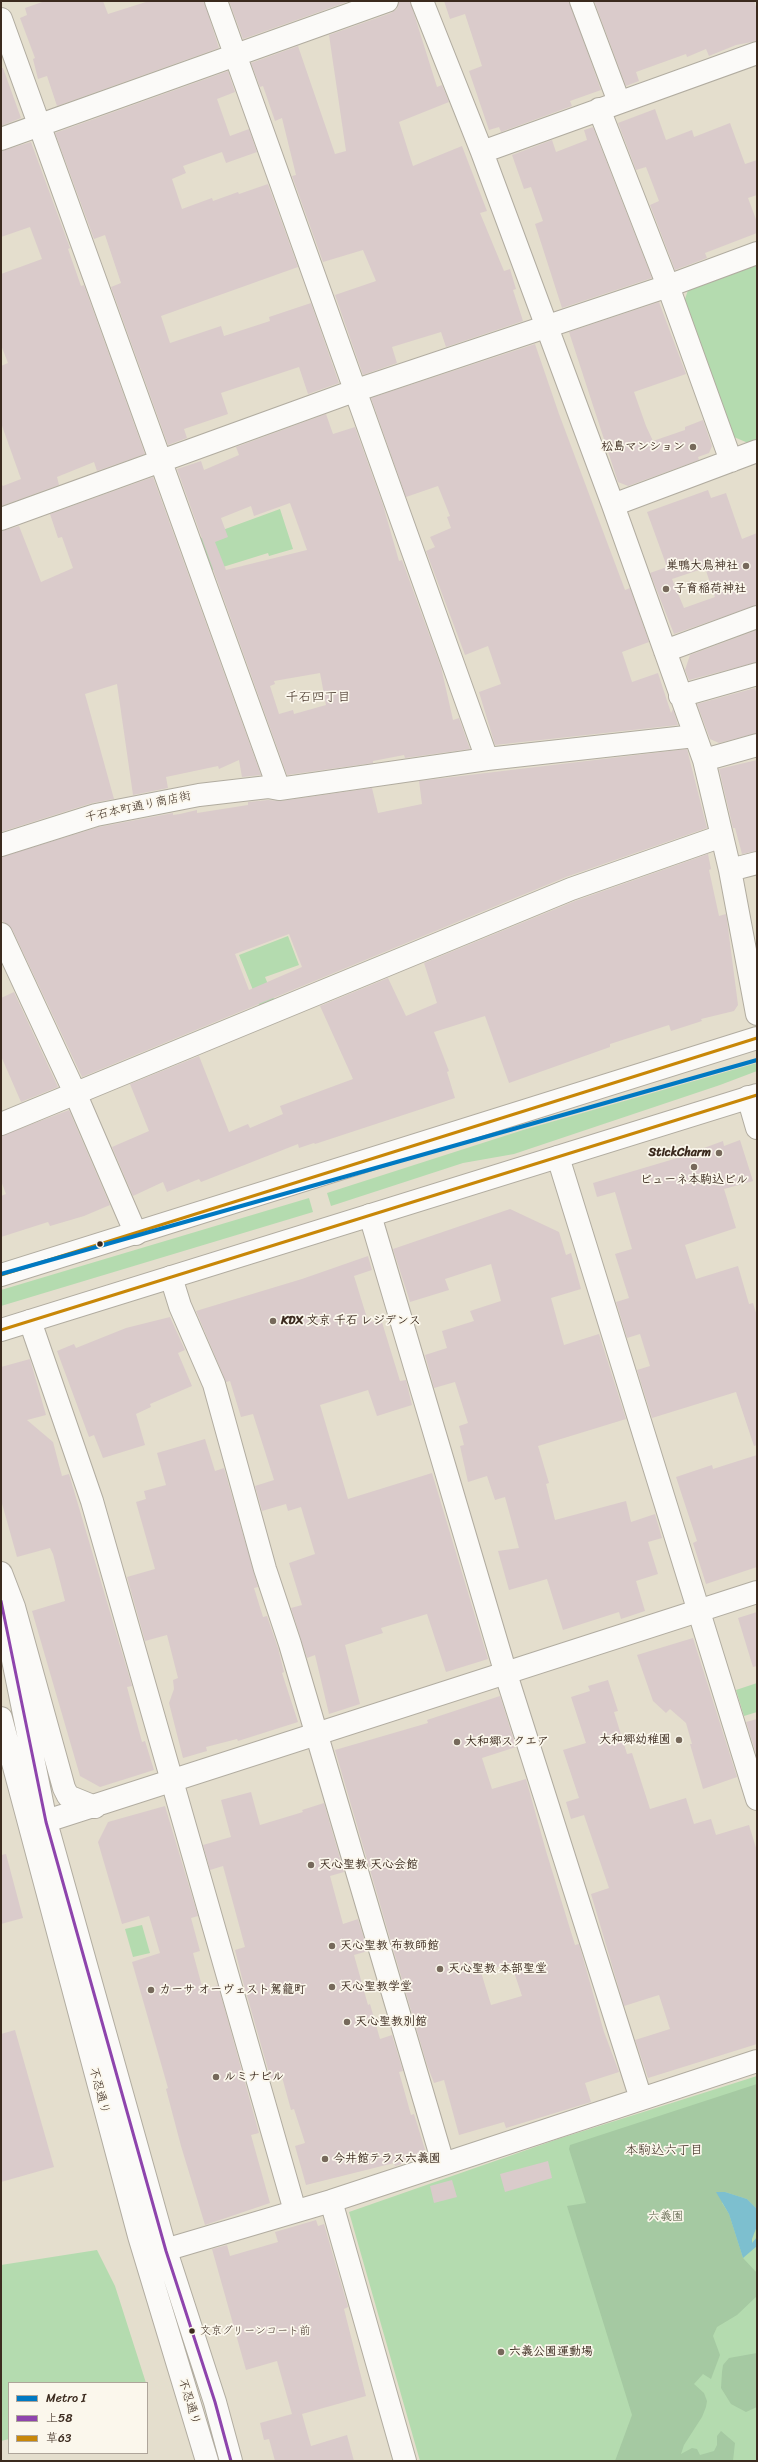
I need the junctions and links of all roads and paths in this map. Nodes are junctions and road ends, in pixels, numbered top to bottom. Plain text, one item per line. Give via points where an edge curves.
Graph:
1 (216, 1) edge
2 (387, 1) edge
3 (422, 1) edge
4 (581, 1) edge
5 (1, 19) edge
6 (757, 53) edge
7 (235, 55) junction
8 (609, 105) junction
9 (39, 126) junction
10 (1, 139) edge
11 (482, 152) junction
12 (757, 253) edge
13 (668, 286) junction
14 (545, 326) junction
15 (354, 391) junction
16 (757, 451) edge
17 (159, 460) junction
18 (731, 461) junction
19 (613, 505) junction
20 (1, 519) edge
21 (757, 617) edge
22 (666, 651) junction
23 (757, 674) edge
24 (680, 696) junction
25 (695, 736) junction
26 (757, 745) edge
27 (487, 759) junction
28 (704, 760) junction
29 (279, 788) junction
30 (722, 836) junction
31 (1, 845) edge
32 (757, 863) edge
33 (730, 870) junction
34 (1, 934) edge
35 (757, 1014) edge
36 (757, 1038) edge
37 (76, 1095) junction
38 (752, 1096) edge
39 (1, 1124) edge
40 (757, 1128) edge
41 (558, 1157) junction
42 (370, 1215) junction
43 (136, 1234) junction
44 (1, 1275) edge
45 (171, 1277) junction
46 (30, 1321) junction
47 (1, 1330) edge
48 (1, 1573) edge
49 (757, 1592) edge
50 (1, 1601) edge
51 (698, 1611) junction
52 (506, 1674) junction
53 (1, 1718) edge
54 (316, 1735) junction
55 (173, 1782) junction
56 (757, 1799) edge
57 (95, 1807) junction
58 (37, 1824) junction
59 (757, 2061) edge
60 (641, 2099) junction
61 (444, 2163) junction
62 (331, 2201) junction
63 (295, 2211) junction
64 (155, 2254) junction
65 (207, 2461) edge
66 (231, 2461) edge
67 (405, 2461) edge

1 - 7 main road
2 - 7 main road
3 - 11 main road
4 - 8 main road
5 - 9 main road
6 - 8 main road
7 - 9 main road
7 - 15 main road
8 - 11 main road
8 - 13 main road
9 - 10 main road
9 - 17 main road
11 - 14 main road
12 - 13 main road
13 - 14 main road
13 - 18 main road
14 - 15 main road
14 - 19 main road
15 - 17 main road
15 - 27 main road
16 - 18 main road
17 - 20 main road
17 - 29 main road
18 - 19 main road
19 - 22 main road
21 - 22 main road
22 - 24 main road
23 - 24 main road
24 - 25 main road
25 - 27 main road, 千石本町通り商店街
25 - 28 main road
26 - 28 main road
27 - 29 main road, 千石本町通り商店街
28 - 30 main road
29 - 31 main road, 千石本町通り商店街 via 198,795 96,815
30 - 33 main road
30 - 37 main road via 571,889
32 - 33 main road
33 - 35 main road
34 - 37 main road
36 - 43 main road
37 - 39 main road
37 - 43 main road
38 - 40 main road
38 - 41 main road
41 - 42 main road
41 - 51 main road
42 - 45 main road
42 - 52 main road
43 - 44 main road
45 - 46 main road
45 - 54 main road via 180,1306 214,1384 265,1569
46 - 47 main road
46 - 55 main road via 92,1501
48 - 57 main road via 14,1607 64,1788 68,1796
49 - 51 main road
50 - 58 main road, 不忍通り
51 - 52 main road
51 - 56 main road
52 - 54 main road
52 - 60 main road
53 - 58 main road, 不忍通り
54 - 55 main road
54 - 61 main road
55 - 57 main road
55 - 63 main road
57 - 58 main road
58 - 64 main road, 不忍通り
59 - 60 main road
60 - 61 main road
61 - 62 main road
62 - 63 main road
62 - 67 main road
63 - 64 main road
64 - 65 main road, 不忍通り
64 - 66 main road, 不忍通り via 215,2402

